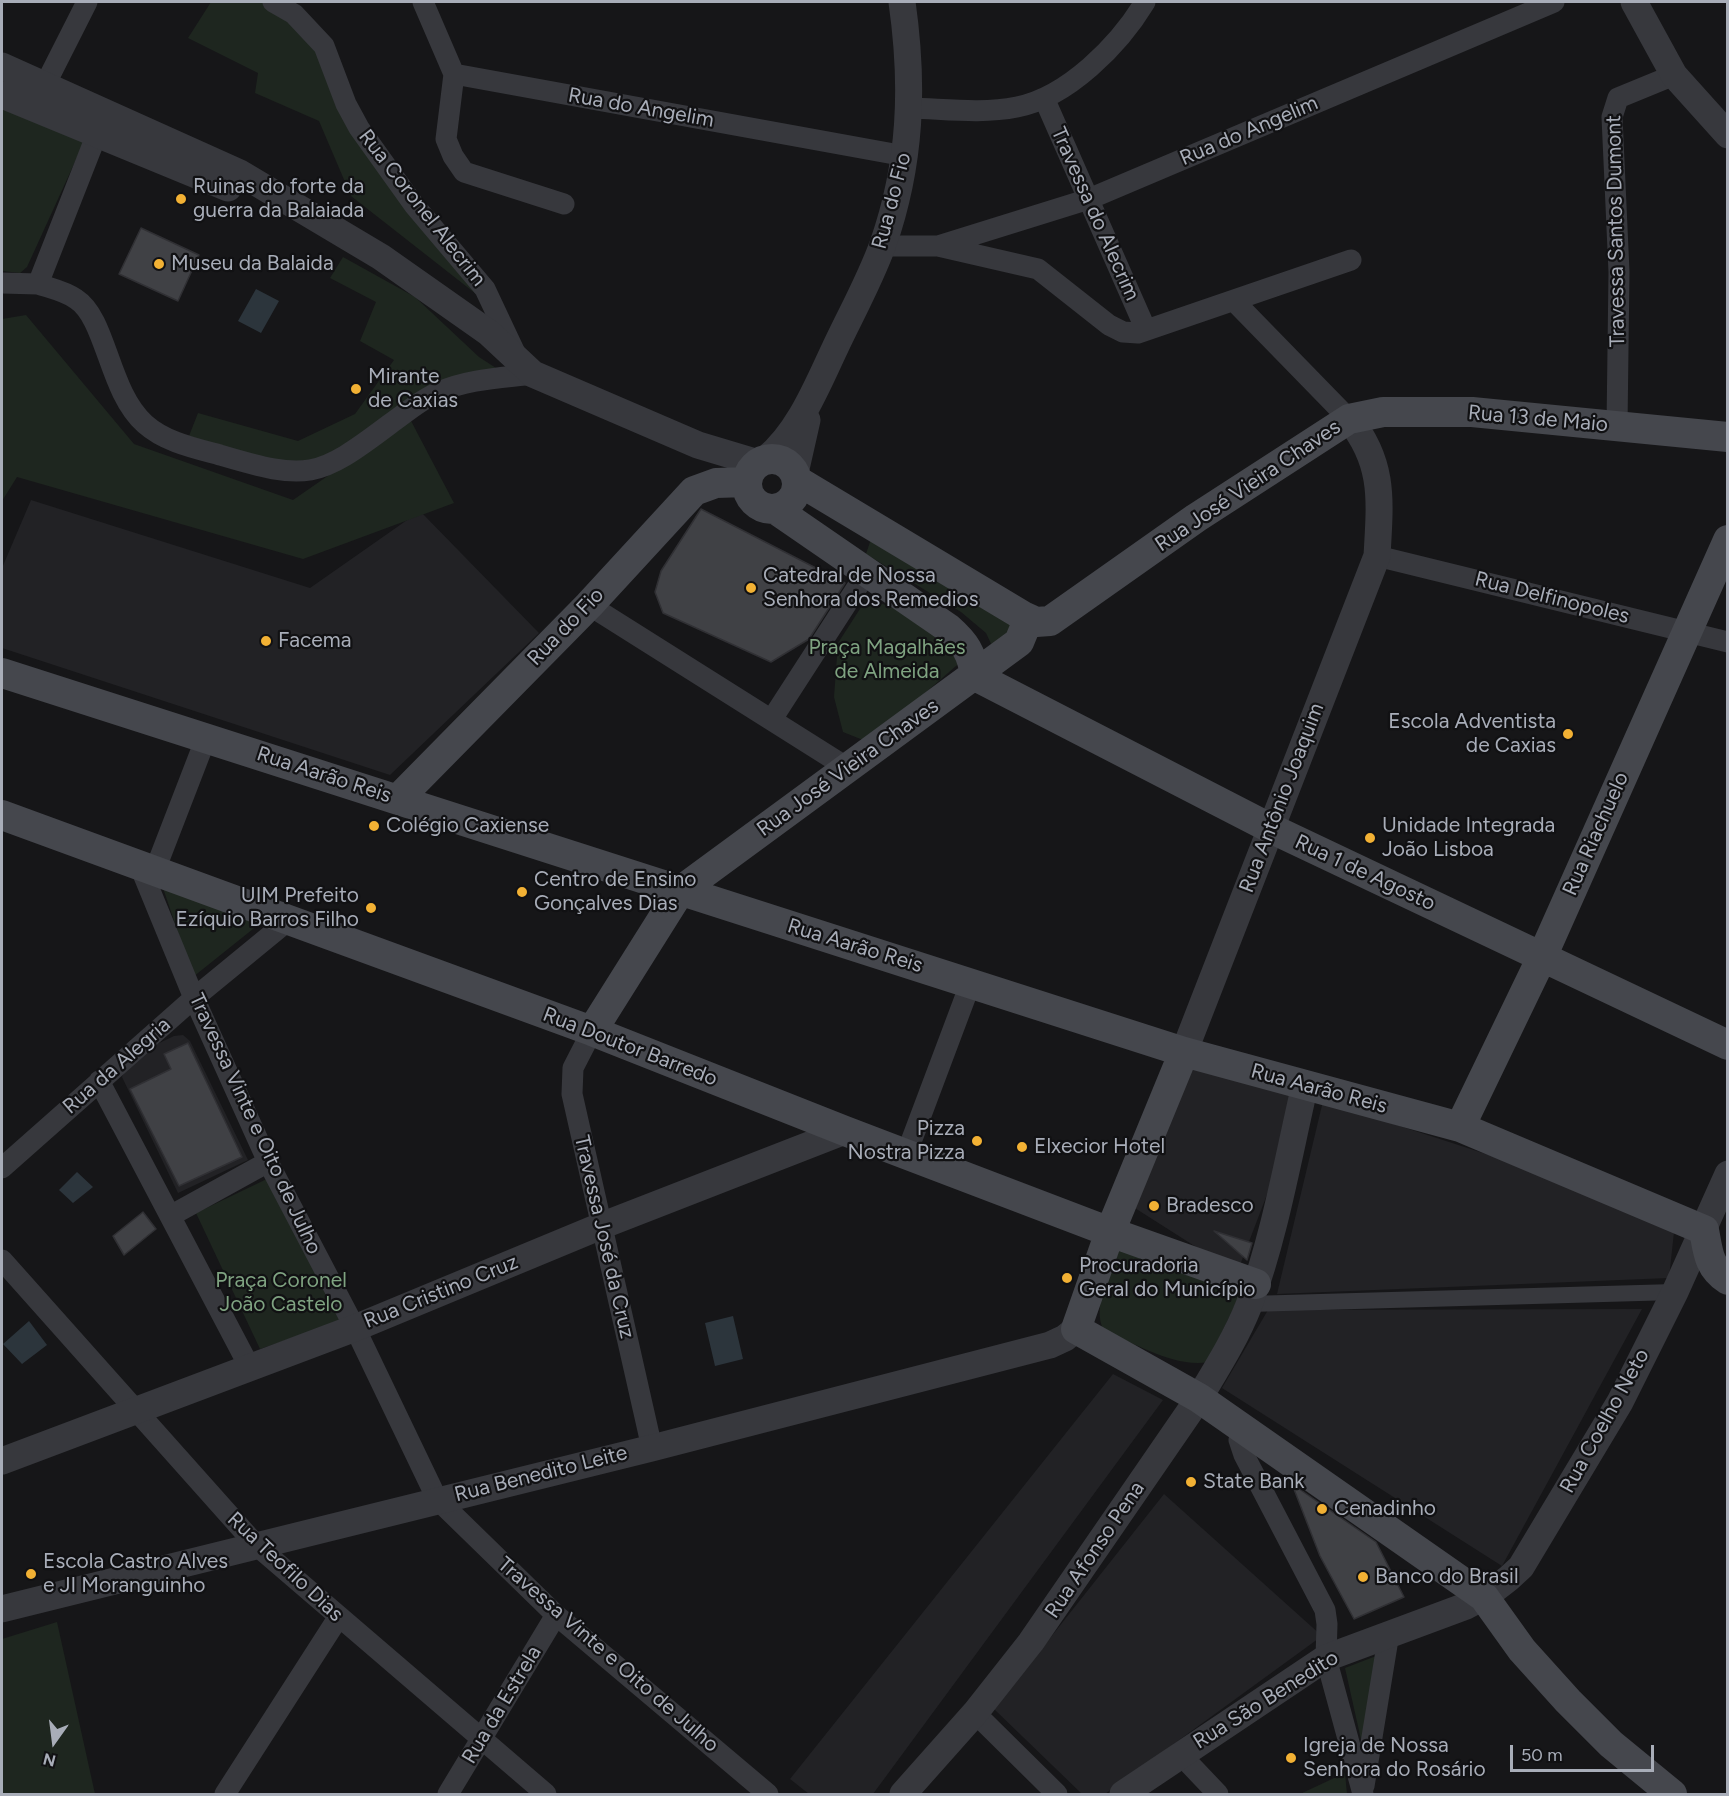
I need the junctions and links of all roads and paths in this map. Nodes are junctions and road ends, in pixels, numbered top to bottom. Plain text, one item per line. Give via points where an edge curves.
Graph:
1 (87, 2) edge
2 (273, 2) edge
3 (423, 2) edge
4 (902, 2) edge
5 (1145, 2) edge
6 (1554, 2) edge
7 (1634, 2) edge
8 (2, 66) edge
9 (454, 74) junction
10 (1674, 75) junction
11 (45, 85) junction
12 (2, 95) edge
13 (1044, 98) junction
14 (911, 108) junction
15 (1723, 122) edge
16 (101, 123) junction
17 (905, 156) junction
18 (1089, 199) junction
19 (564, 204) dead end
20 (882, 246) junction
21 (938, 246) junction
22 (1351, 260) dead end
23 (2, 283) edge
24 (38, 284) junction
25 (1234, 301) junction
26 (1146, 330) junction
27 (527, 370) junction
28 (817, 387) junction
29 (1349, 419) junction
30 (1617, 426) junction
31 (1728, 437) edge
32 (754, 470) junction
33 (796, 477) junction
34 (775, 509) junction
35 (1728, 540) edge
36 (1377, 556) junction
37 (867, 572) junction
38 (589, 605) junction
39 (1025, 617) junction
40 (1685, 631) junction
41 (1728, 642) edge
42 (2, 673) edge
43 (975, 676) junction
44 (772, 719) junction
45 (206, 738) junction
46 (846, 767) junction
47 (398, 798) junction
48 (2, 815) edge
49 (1270, 828) junction
50 (147, 867) junction
51 (680, 891) junction
52 (289, 920) junction
53 (1542, 957) junction
54 (971, 982) junction
55 (194, 998) junction
56 (592, 1031) junction
57 (1728, 1045) edge
58 (1184, 1052) junction
59 (99, 1081) junction
60 (1305, 1085) junction
61 (1460, 1127) junction
62 (844, 1131) junction
63 (906, 1155) junction
64 (268, 1162) junction
65 (2, 1168) edge
66 (1728, 1174) edge
67 (172, 1215) junction
68 (601, 1226) junction
69 (1704, 1230) junction
70 (1110, 1232) junction
71 (2, 1260) edge
72 (1728, 1280) edge
73 (1675, 1292) junction
74 (1252, 1294) junction
75 (355, 1328) junction
76 (1076, 1329) junction
77 (249, 1366) junction
78 (1199, 1398) junction
79 (135, 1410) junction
80 (1243, 1428) junction
81 (652, 1448) junction
82 (2, 1461) edge
83 (437, 1500) junction
84 (256, 1545) junction
85 (1475, 1602) junction
86 (2, 1609) edge
87 (556, 1615) junction
88 (338, 1617) junction
89 (1389, 1633) junction
90 (1326, 1658) junction
91 (1562, 1707) junction
92 (975, 1713) junction
93 (481, 1739) junction
94 (1180, 1754) junction
95 (1363, 1793) edge
96 (225, 1794) edge
97 (448, 1794) edge
98 (546, 1794) edge
99 (768, 1794) edge
100 (903, 1794) edge
101 (1057, 1794) edge
102 (1123, 1794) edge
103 (1218, 1794) edge
104 (1642, 1794) edge
105 (1672, 1794) edge

1 - 11 street
2 - 27 street, Rua Coronel Alecrim via 294,14 324,46 359,128 414,205 484,289
3 - 9 street
4 - 14 street, Rua do Fio
5 - 13 street via 1094,65
6 - 18 street, Rua do Angelim
7 - 10 street
8 - 11 street
9 - 17 street, Rua do Angelim
9 - 19 street via 446,139 464,172
10 - 15 street
10 - 30 street, Travessa Santos Dumont via 1618,98 1612,117 1619,272
11 - 16 street
12 - 16 street
13 - 14 street via 1017,107 985,110
13 - 18 street, Travessa do Alecrim
14 - 17 street, Rua do Fio
16 - 24 street
16 - 27 street via 381,257 479,327
17 - 20 street, Rua do Fio
18 - 21 street, Rua do Angelim
18 - 26 street, Travessa do Alecrim
20 - 21 street
20 - 28 street, Rua do Fio
21 - 26 street via 1038,269 1108,325 1123,332
22 - 25 street
23 - 24 street
24 - 27 street via 75,297 85,306 129,408 146,425 182,444 267,469 319,470 344,458 440,391
25 - 26 street
25 - 29 street, Rua Antônio Joaquim
27 - 32 street
28 - 32 street, Rua do Fio via 788,436
28 - 33 street, Rua do Fio via 801,438
29 - 30 main road, Rua 13 de Maio via 1421,410
29 - 36 street, Rua Antônio Joaquim via 1365,439 1380,490
29 - 39 main road, Rua José Vieira Chaves via 1196,518 1050,621 1036,622
30 - 31 main road, Rua 13 de Maio
32 - 33 main road via 783,461
32 - 34 main road via 749,494 753,501
32 - 38 main road, Rua do Fio via 694,491
33 - 34 main road via 797,489 790,502
33 - 39 main road
34 - 37 main road
35 - 40 main road, Rua Riachuelo
36 - 40 street, Rua Delfinopoles
36 - 49 street, Rua Antônio Joaquim
37 - 43 main road via 966,643
37 - 44 street
38 - 44 street
38 - 47 main road, Rua do Fio
39 - 43 main road, Rua José Vieira Chaves via 1026,626 1019,642
40 - 41 street, Rua Delfinopoles
40 - 53 main road, Rua Riachuelo
42 - 45 main road, Rua Aarão Reis
43 - 46 main road, Rua José Vieira Chaves
43 - 49 main road, Rua 1 de Agosto
44 - 46 street
45 - 47 main road, Rua Aarão Reis
45 - 50 street
46 - 51 main road, Rua José Vieira Chaves
47 - 51 main road, Rua Aarão Reis
48 - 50 main road, Rua Doutor Barredo
49 - 53 main road, Rua 1 de Agosto
49 - 58 street, Rua Antônio Joaquim
50 - 52 main road, Rua Doutor Barredo
50 - 55 street, Travessa Vinte e Oito de Julho
51 - 54 main road, Rua Aarão Reis
51 - 56 main road, Rua José Vieira Chaves
52 - 55 street, Rua da Alegria
52 - 56 main road, Rua Doutor Barredo
53 - 57 main road, Rua 1 de Agosto
53 - 61 main road, Rua Riachuelo
54 - 58 main road, Rua Aarão Reis
54 - 63 street
55 - 59 street, Rua da Alegria
55 - 64 street, Travessa Vinte e Oito de Julho
56 - 62 main road, Rua Doutor Barredo
56 - 68 street, Travessa José da Cruz via 570,1082
58 - 60 main road, Rua Aarão Reis
58 - 70 main road, Rua Antônio Joaquim
59 - 65 street, Rua da Alegria
59 - 67 street
60 - 61 main road, Rua Aarão Reis
60 - 74 street, Rua Afonso Pena
61 - 69 main road, Rua Aarão Reis
62 - 63 main road, Rua Doutor Barredo
62 - 68 street, Rua Cristino Cruz
63 - 70 main road, Rua Doutor Barredo
64 - 67 street
64 - 75 street, Travessa Vinte e Oito de Julho
66 - 69 street, Rua Coelho Neto
67 - 77 street
68 - 75 street, Rua Cristino Cruz
68 - 81 street, Travessa José da Cruz
69 - 72 main road via 1709,1259 1716,1272
69 - 73 street, Rua Coelho Neto
70 - 74 main road, Rua Doutor Barredo
70 - 76 main road, Rua Antônio Joaquim
71 - 79 street, Rua Teofilo Dias
73 - 74 street
73 - 85 street, Rua Coelho Neto via 1620,1402 1521,1567
74 - 78 street, Rua Afonso Pena via 1224,1357
75 - 77 street, Rua Cristino Cruz
75 - 83 street, Travessa Vinte e Oito de Julho
76 - 78 main road
76 - 81 street, Rua Benedito Leite via 1050,1345
77 - 79 street, Rua Cristino Cruz
78 - 80 main road
78 - 92 street, Rua Afonso Pena via 1059,1604
79 - 82 street, Rua Cristino Cruz
79 - 84 street, Rua Teofilo Dias
80 - 85 main road
80 - 90 street via 1239,1440 1244,1455 1325,1610
81 - 83 street, Rua Benedito Leite
83 - 84 street, Rua Benedito Leite
83 - 87 street, Travessa Vinte e Oito de Julho
84 - 86 street, Rua Benedito Leite
84 - 88 street, Rua Teofilo Dias
85 - 89 street, Rua São Benedito
85 - 91 main road via 1522,1650
87 - 93 street, Rua da Estrela
87 - 99 street, Travessa Vinte e Oito de Julho
88 - 93 street, Rua Teofilo Dias
88 - 96 street
89 - 90 street, Rua São Benedito
89 - 95 street
90 - 94 street, Rua São Benedito
90 - 95 street
91 - 104 main road
91 - 105 main road
92 - 100 street, Rua Afonso Pena
92 - 101 street
93 - 97 street, Rua da Estrela
93 - 98 street, Rua Teofilo Dias
94 - 102 street, Rua São Benedito
94 - 103 street

